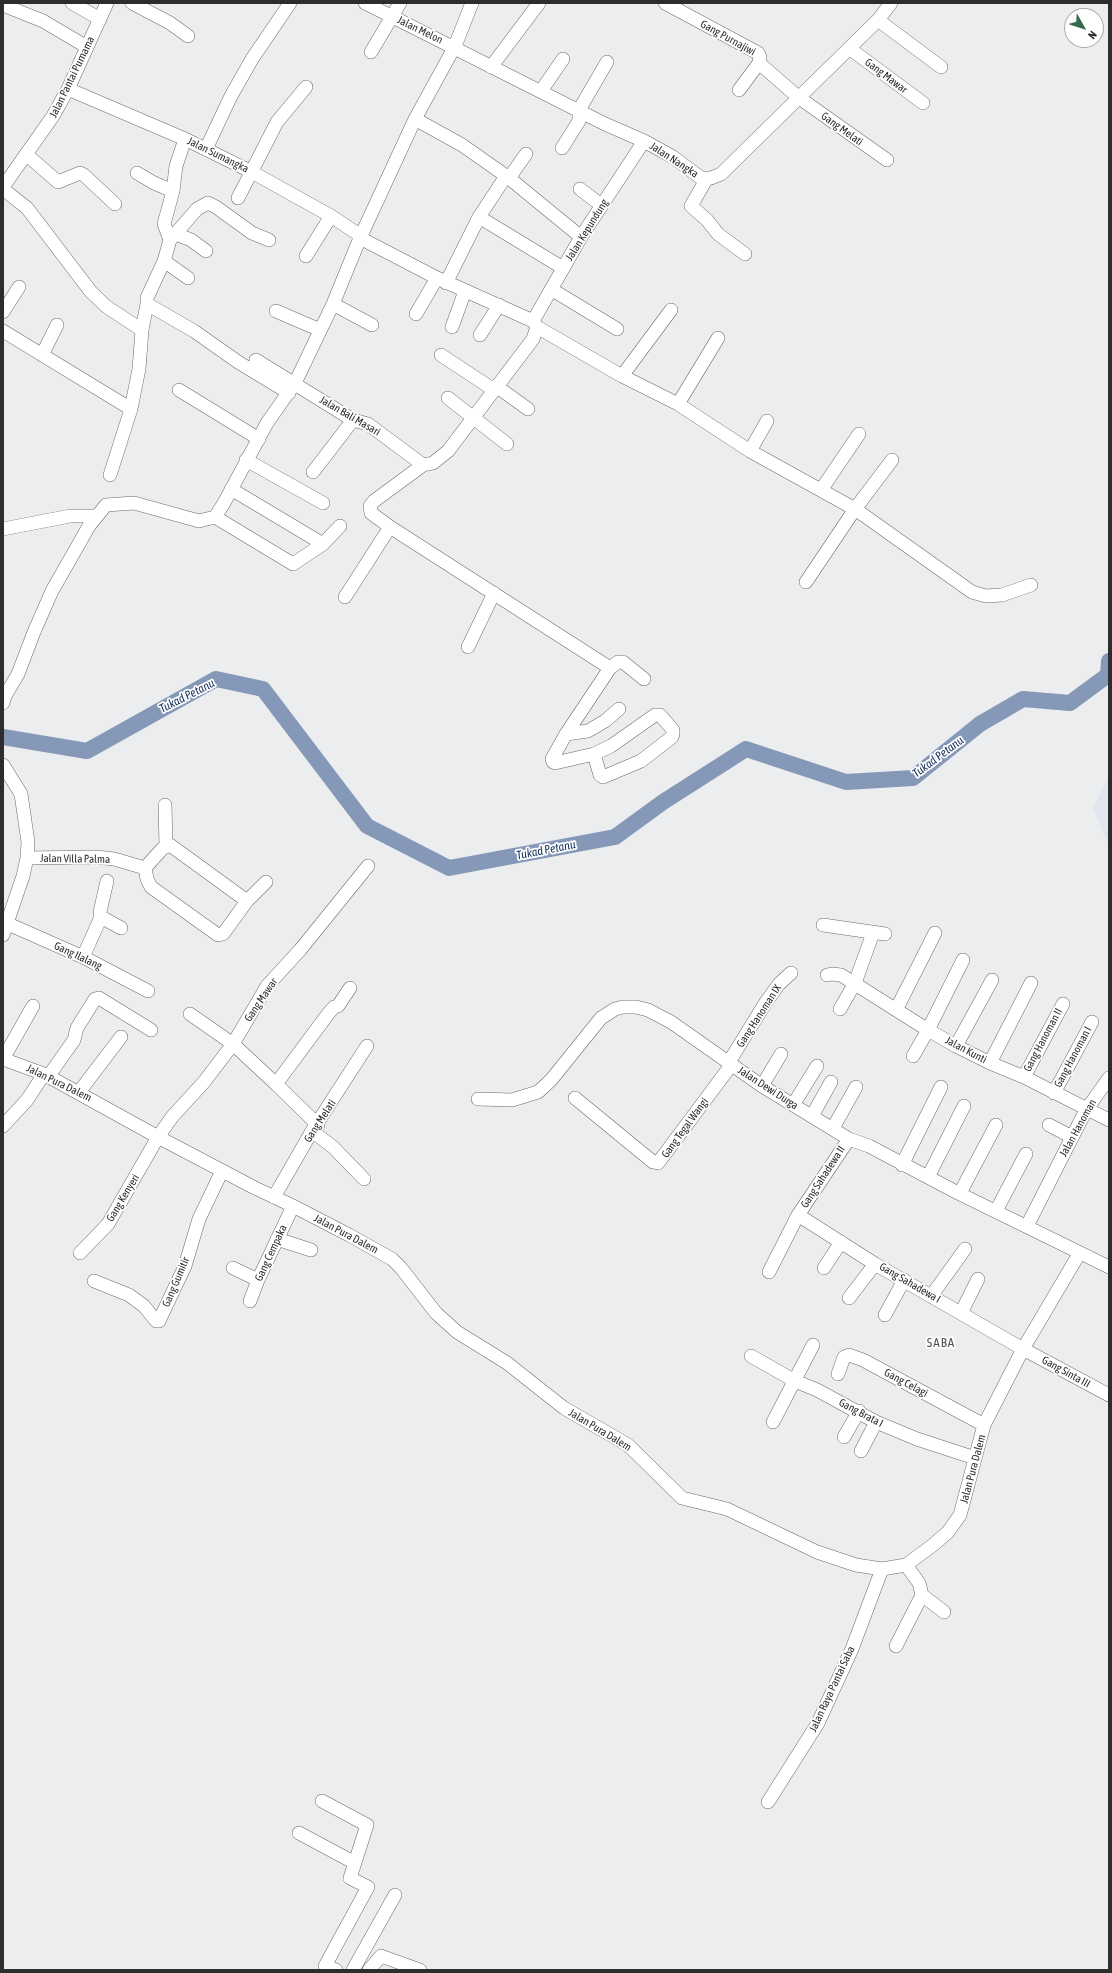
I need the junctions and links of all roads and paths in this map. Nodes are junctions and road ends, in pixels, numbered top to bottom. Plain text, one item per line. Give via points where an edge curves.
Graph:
1 (72, 3) edge
2 (108, 3) edge
3 (132, 3) edge
4 (290, 3) edge
5 (365, 3) edge
6 (400, 3) edge
7 (472, 3) edge
8 (539, 3) edge
9 (665, 3) edge
10 (891, 3) edge
11 (12, 6) edge
12 (392, 16) junction
13 (100, 19) junction
14 (878, 20) junction
15 (188, 36) dead end
16 (454, 46) junction
17 (87, 47) junction
18 (849, 48) junction
19 (370, 52) dead end
20 (563, 60) dead end
21 (606, 62) dead end
22 (759, 63) junction
23 (491, 67) junction
24 (941, 67) dead end
25 (306, 87) dead end
26 (68, 89) junction
27 (739, 90) dead end
28 (541, 91) junction
29 (798, 97) junction
30 (924, 103) dead end
31 (579, 110) junction
32 (415, 119) junction
33 (185, 139) junction
34 (644, 141) junction
35 (562, 148) dead end
36 (206, 149) junction
37 (526, 154) dead end
38 (27, 155) junction
39 (887, 160) dead end
40 (250, 170) junction
41 (137, 173) dead end
42 (507, 177) junction
43 (707, 178) junction
44 (3, 188) edge
45 (580, 189) dead end
46 (173, 191) junction
47 (114, 204) dead end
48 (601, 205) junction
49 (233, 207) junction
50 (331, 216) junction
51 (479, 217) junction
52 (361, 236) junction
53 (173, 237) junction
54 (581, 237) junction
55 (268, 240) dead end
56 (206, 251) dead end
57 (745, 254) dead end
58 (306, 256) dead end
59 (164, 261) junction
60 (563, 268) junction
61 (188, 278) dead end
62 (441, 280) junction
63 (19, 287) dead end
64 (551, 289) junction
65 (472, 290) junction
66 (148, 304) junction
67 (333, 304) junction
68 (499, 304) junction
69 (276, 310) dead end
70 (671, 310) dead end
71 (3, 312) edge
72 (416, 314) dead end
73 (372, 324) dead end
74 (535, 324) junction
75 (57, 325) dead end
76 (452, 327) dead end
77 (617, 329) dead end
78 (142, 330) junction
79 (320, 330) junction
80 (3, 331) edge
81 (480, 335) dead end
82 (718, 338) dead end
83 (42, 355) junction
84 (441, 355) dead end
85 (256, 360) dead end
86 (622, 376) junction
87 (292, 388) junction
88 (495, 388) junction
89 (179, 390) dead end
90 (448, 398) dead end
91 (678, 404) junction
92 (131, 409) junction
93 (528, 409) dead end
94 (474, 419) junction
95 (354, 420) junction
96 (767, 421) dead end
97 (859, 434) dead end
98 (259, 439) junction
99 (507, 444) dead end
100 (750, 451) junction
101 (246, 460) junction
102 (892, 460) dead end
103 (423, 465) junction
104 (314, 472) dead end
105 (110, 475) dead end
106 (232, 489) junction
107 (821, 490) junction
108 (323, 503) dead end
109 (855, 509) junction
110 (96, 516) junction
111 (215, 516) junction
112 (340, 526) dead end
113 (390, 527) junction
114 (3, 529) edge
115 (323, 544) junction
116 (806, 582) dead end
117 (1030, 585) dead end
118 (494, 593) junction
119 (345, 597) dead end
120 (468, 647) dead end
121 (610, 668) junction
122 (644, 679) dead end
123 (3, 703) edge
124 (619, 709) dead end
125 (566, 734) junction
126 (594, 754) junction
127 (3, 765) edge
128 (165, 805) dead end
129 (166, 846) junction
130 (27, 858) junction
131 (368, 866) dead end
132 (145, 868) junction
133 (107, 881) dead end
134 (266, 882) dead end
135 (247, 901) junction
136 (101, 917) junction
137 (823, 925) dead end
138 (121, 928) dead end
139 (5, 929) edge
140 (935, 933) dead end
141 (83, 958) junction
142 (963, 960) dead end
143 (791, 973) dead end
144 (827, 975) dead end
145 (992, 980) dead end
146 (855, 983) junction
147 (1031, 983) dead end
148 (350, 988) dead end
149 (148, 991) dead end
150 (1063, 1004) dead end
151 (33, 1006) dead end
152 (840, 1009) dead end
153 (896, 1010) junction
154 (190, 1014) dead end
155 (1092, 1022) dead end
156 (151, 1030) dead end
157 (928, 1030) junction
158 (122, 1037) dead end
159 (232, 1044) junction
160 (367, 1046) dead end
161 (956, 1046) junction
162 (781, 1054) dead end
163 (912, 1056) dead end
164 (3, 1059) edge
165 (731, 1063) junction
166 (990, 1063) junction
167 (816, 1066) dead end
168 (46, 1075) junction
169 (1024, 1077) junction
170 (1109, 1078) edge
171 (831, 1082) dead end
172 (276, 1084) junction
173 (762, 1086) junction
174 (856, 1087) dead end
175 (941, 1087) dead end
176 (79, 1092) junction
177 (1054, 1093) junction
178 (575, 1098) dead end
179 (478, 1099) dead end
180 (793, 1105) junction
181 (964, 1106) dead end
182 (1086, 1110) junction
183 (812, 1116) junction
184 (1109, 1120) edge
185 (996, 1125) dead end
186 (1049, 1125) dead end
187 (3, 1126) edge
188 (315, 1128) junction
189 (833, 1128) junction
190 (158, 1137) junction
191 (1072, 1137) junction
192 (849, 1139) junction
193 (1026, 1154) dead end
194 (902, 1165) junction
195 (222, 1171) junction
196 (928, 1176) junction
197 (364, 1180) dead end
198 (960, 1193) junction
199 (274, 1197) junction
200 (293, 1206) junction
201 (996, 1211) junction
202 (798, 1215) junction
203 (1027, 1226) junction
204 (277, 1239) junction
205 (841, 1242) junction
206 (311, 1250) dead end
207 (965, 1250) dead end
208 (80, 1253) dead end
209 (1079, 1254) junction
210 (875, 1264) junction
211 (1109, 1267) edge
212 (233, 1268) dead end
213 (824, 1268) dead end
214 (769, 1272) dead end
215 (978, 1279) dead end
216 (258, 1280) junction
217 (904, 1280) junction
218 (94, 1281) dead end
219 (932, 1295) junction
220 (849, 1298) dead end
221 (250, 1301) dead end
222 (961, 1313) junction
223 (885, 1315) dead end
224 (813, 1345) dead end
225 (1023, 1349) junction
226 (751, 1356) dead end
227 (838, 1374) dead end
228 (795, 1381) junction
229 (1109, 1395) edge
230 (859, 1411) junction
231 (773, 1422) dead end
232 (876, 1422) junction
233 (984, 1425) junction
234 (844, 1437) dead end
235 (861, 1451) dead end
236 (975, 1458) junction
237 (906, 1565) junction
238 (882, 1569) junction
239 (922, 1595) junction
240 (944, 1612) dead end
241 (896, 1646) dead end
242 (322, 1801) dead end
243 (768, 1802) dead end
244 (299, 1833) dead end
245 (355, 1863) junction
246 (395, 1895) dead end
247 (336, 1970) edge
248 (353, 1970) edge
249 (369, 1970) edge
250 (420, 1970) edge

1 - 13 street
2 - 13 street, Jalan Pantai Purnama
3 - 15 street via 170,23
4 - 36 street via 252,59
5 - 12 street, Jalan Melon
6 - 12 street
7 - 16 street
8 - 23 street
9 - 22 street, Gang Purnajiwi via 758,53
10 - 14 street, Jalan Nangka
11 - 17 street
12 - 16 street, Jalan Melon
12 - 19 street
13 - 17 street, Jalan Pantai Purnama
14 - 18 street, Jalan Nangka
14 - 24 street
16 - 23 street, Jalan Nangka
16 - 32 street
17 - 26 street, Jalan Pantai Purnama
18 - 29 street, Jalan Nangka
18 - 30 street, Gang Mawar
20 - 28 street
21 - 31 street
22 - 27 street
22 - 29 street, Gang Purnajiwi
23 - 28 street, Jalan Nangka
25 - 40 street via 277,122
26 - 33 street, Jalan Sumangka
26 - 38 street, Jalan Pantai Purnama via 54,116
28 - 31 street, Jalan Nangka
29 - 39 street, Gang Melati
29 - 43 street, Jalan Nangka via 721,174
31 - 34 street, Jalan Nangka
31 - 35 street via 579,121
32 - 42 street via 462,145
32 - 52 street
33 - 36 street, Jalan Sumangka
33 - 46 street via 176,166
34 - 43 street, Jalan Nangka via 701,178
34 - 48 street, Jalan Kepundung
36 - 40 street, Jalan Sumangka
37 - 42 street
38 - 44 street, Jalan Pantai Purnama
38 - 47 street via 58,182 80,174 84,175
40 - 49 street
40 - 50 street, Jalan Sumangka
41 - 46 street
42 - 51 street
42 - 54 street
43 - 57 street via 691,206 718,234
44 - 78 street via 27,208 91,292
45 - 48 street
46 - 53 street via 164,224
48 - 54 street, Jalan Kepundung
49 - 53 street via 208,203 201,205
49 - 55 street via 252,232
50 - 52 street, Jalan Sumangka
50 - 58 street
51 - 60 street
51 - 62 street
52 - 62 street, Jalan Sumangka
52 - 67 street
53 - 56 street via 192,240
53 - 59 street
54 - 60 street, Jalan Kepundung
59 - 61 street
59 - 66 street via 150,288
60 - 64 street, Jalan Kepundung
62 - 65 street, Jalan Sumangka
62 - 72 street
63 - 71 street
64 - 74 street, Jalan Kepundung
64 - 77 street
65 - 68 street, Jalan Sumangka
65 - 76 street
66 - 78 street
66 - 87 street via 194,331 238,362
67 - 73 street
67 - 79 street
68 - 74 street, Jalan Sumangka
68 - 81 street
69 - 79 street
70 - 86 street
74 - 86 street, Jalan Sumangka
74 - 88 street, Jalan Kepundung via 533,339
75 - 83 street
78 - 92 street via 139,369
79 - 87 street
80 - 83 street
82 - 91 street
83 - 92 street
84 - 88 street
85 - 87 street
86 - 91 street, Jalan Sumangka
87 - 95 street, Jalan Bali Masari
87 - 98 street via 271,416
88 - 93 street
88 - 94 street, Jalan Kepundung
89 - 98 street
90 - 94 street
91 - 100 street, Jalan Sumangka
92 - 105 street
94 - 99 street
94 - 103 street, Jalan Kepundung via 448,451 433,463
95 - 103 street, Jalan Bali Masari via 368,424
95 - 104 street
96 - 100 street
97 - 107 street
98 - 101 street
100 - 107 street, Jalan Sumangka
101 - 106 street
101 - 108 street
102 - 109 street
103 - 113 street, Jalan Kepundung via 371,504 371,513
106 - 111 street
106 - 115 street
107 - 109 street, Jalan Sumangka
109 - 116 street
109 - 117 street, Jalan Sumangka via 972,592 986,596 1002,595
110 - 111 street via 106,505 134,503 199,521
110 - 114 street via 70,516
110 - 123 street via 52,591 18,674
111 - 115 street via 293,564
112 - 115 street
113 - 118 street
113 - 119 street
118 - 120 street
118 - 121 street
121 - 122 street via 618,662 623,662
121 - 125 street
124 - 125 street via 588,731
125 - 126 street via 552,759 554,763
126 - 126 street via 600,775 604,777 641,761 672,737 673,731 660,715 655,715 611,746
127 - 130 street via 21,794 27,828
128 - 129 street
129 - 132 street
129 - 135 street via 170,845 177,849
130 - 132 street, Jalan Villa Palma via 96,857
130 - 139 street
131 - 159 street, Gang Mawar via 300,950 267,986
132 - 135 street via 146,879 152,887 215,935 223,934
133 - 136 street
134 - 135 street
136 - 138 street
136 - 141 street
137 - 146 street via 879,933
139 - 141 street, Gang Ilalang
140 - 153 street
141 - 149 street, Gang Ilalang
142 - 157 street
143 - 165 street, Gang Hanoman IX via 766,1002
144 - 146 street, Jalan Kunti via 841,975
145 - 161 street
146 - 152 street
146 - 153 street, Jalan Kunti
147 - 166 street
148 - 172 street
150 - 169 street, Gang Hanoman II
151 - 164 street
153 - 157 street, Jalan Kunti
154 - 159 street
155 - 177 street, Gang Hanoman I
156 - 168 street via 99,998 95,999 77,1028 74,1040
157 - 161 street, Jalan Kunti
157 - 163 street
158 - 176 street
159 - 172 street
159 - 190 street, Gang Mawar via 204,1082 172,1116
160 - 188 street, Gang Melati
161 - 166 street, Jalan Kunti
162 - 173 street
164 - 168 street, Jalan Pura Dalem
165 - 173 street, Jalan Dewi Durga
165 - 178 street, Gang Tegal Wangi via 658,1163 653,1162
165 - 179 street, Jalan Dewi Durga via 658,1015 636,1007 623,1007 601,1018 551,1080 538,1092 512,1100
166 - 169 street, Jalan Kunti
167 - 180 street
168 - 176 street, Jalan Pura Dalem
168 - 187 street
169 - 177 street, Jalan Kunti
170 - 182 street, Jalan Hanoman
171 - 183 street
172 - 188 street
173 - 180 street, Jalan Dewi Durga
174 - 189 street
175 - 194 street
176 - 190 street, Jalan Pura Dalem
177 - 182 street, Jalan Kunti
180 - 183 street, Jalan Dewi Durga
181 - 196 street
182 - 184 street, Jalan Kunti
182 - 191 street, Jalan Hanoman
183 - 189 street, Jalan Dewi Durga
185 - 198 street
186 - 191 street
188 - 197 street
188 - 199 street, Gang Melati
189 - 192 street, Jalan Dewi Durga
190 - 195 street, Jalan Pura Dalem
190 - 208 street, Gang Kenyeri via 108,1224
191 - 203 street, Jalan Hanoman
192 - 194 street, Jalan Dewi Durga via 869,1146
192 - 202 street, Gang Sahadewa II
193 - 201 street
194 - 196 street, Jalan Dewi Durga
195 - 199 street, Jalan Pura Dalem
195 - 218 street, Gang Gumitir via 199,1219 185,1266 159,1321 129,1295
196 - 198 street, Jalan Dewi Durga
198 - 201 street, Jalan Dewi Durga
199 - 200 street, Jalan Pura Dalem
200 - 204 street, Gang Cempaka
200 - 238 street, Jalan Pura Dalem via 392,1259 436,1313 457,1332 507,1363 564,1408 628,1445 682,1498 731,1511 843,1561
201 - 203 street, Jalan Dewi Durga
202 - 205 street, Gang Sahadewa I
202 - 214 street, Gang Sahadewa II
203 - 209 street, Jalan Dewi Durga
204 - 206 street
204 - 216 street, Gang Cempaka
205 - 210 street, Gang Sahadewa I
205 - 213 street
207 - 219 street
209 - 211 street, Jalan Dewi Durga
209 - 225 street, Jalan Pura Dalem
210 - 217 street, Gang Sahadewa I
210 - 220 street
212 - 216 street
215 - 222 street
216 - 221 street, Gang Cempaka
217 - 219 street, Gang Sahadewa I
217 - 223 street
219 - 222 street, Gang Sahadewa I
222 - 225 street, Gang Sahadewa I
224 - 228 street
225 - 229 street, Gang Sinta III
225 - 233 street, Jalan Pura Dalem
226 - 228 street, Gang Brata I
227 - 233 street, Gang Celagi via 845,1356 856,1358
228 - 230 street, Gang Brata I
228 - 231 street
230 - 232 street, Gang Brata I
230 - 234 street
232 - 235 street
232 - 236 street, Gang Brata I
233 - 236 street, Jalan Pura Dalem
236 - 237 street, Jalan Pura Dalem via 960,1515 948,1532
237 - 238 street, Jalan Pura Dalem
237 - 239 street via 920,1583
238 - 243 street, Jalan Raya Pantai Saba via 852,1649 818,1723
239 - 240 street
239 - 241 street
242 - 245 street via 367,1825
244 - 245 street
245 - 247 street via 350,1878 368,1887 325,1966
246 - 248 street
249 - 250 street via 381,1956

